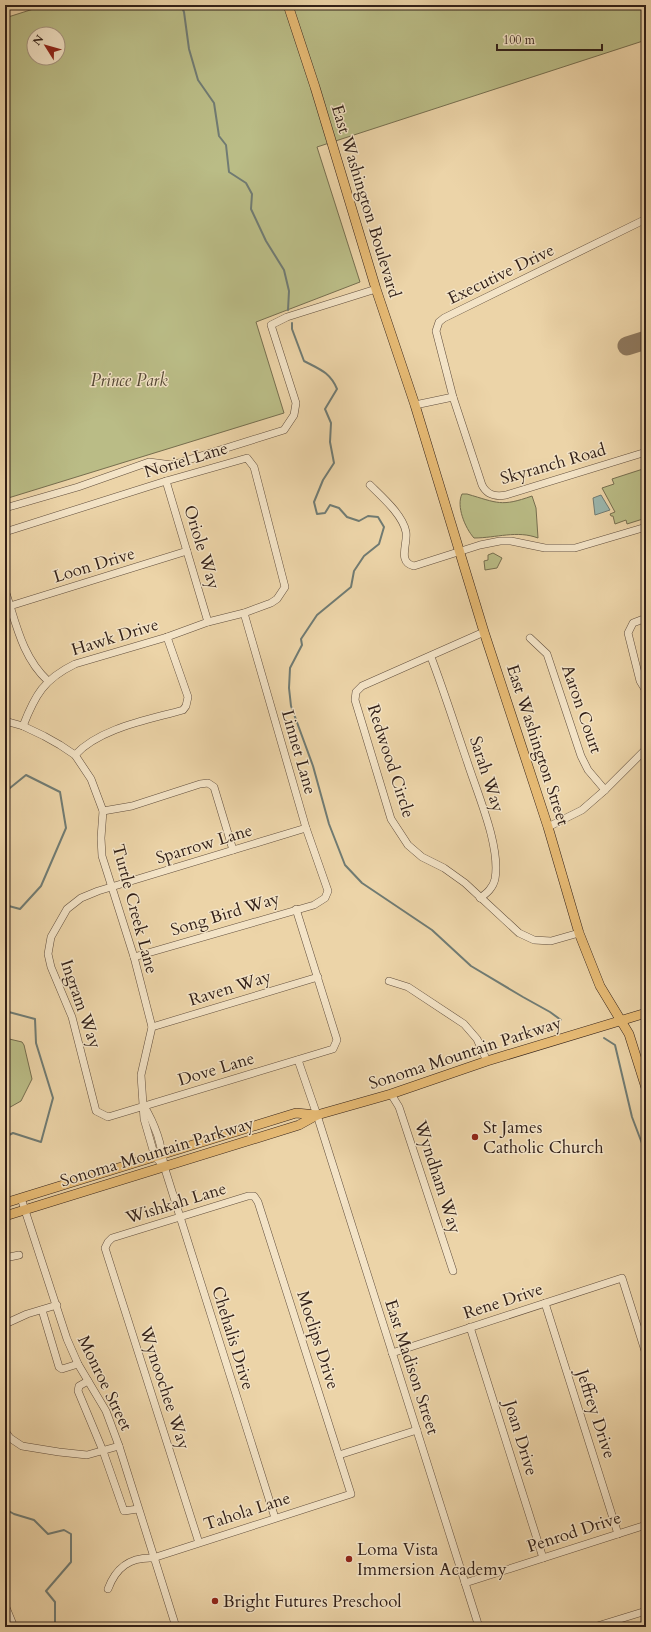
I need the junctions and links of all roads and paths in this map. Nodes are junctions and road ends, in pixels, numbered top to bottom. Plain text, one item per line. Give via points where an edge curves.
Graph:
1 (288, 5) edge
2 (646, 219) edge
3 (376, 289) junction
4 (453, 397) junction
5 (416, 405) junction
6 (646, 452) edge
7 (166, 481) junction
8 (370, 485) dead end
9 (5, 508) edge
10 (646, 527) edge
11 (5, 532) edge
12 (187, 551) junction
13 (460, 553) junction
14 (285, 587) joint
15 (5, 590) edge
16 (10, 606) junction
17 (244, 613) junction
18 (646, 618) edge
19 (208, 622) junction
20 (484, 632) junction
21 (167, 637) junction
22 (530, 638) dead end
23 (431, 657) junction
24 (48, 681) junction
25 (646, 691) edge
26 (5, 721) edge
27 (23, 726) junction
28 (646, 749) edge
29 (75, 755) junction
30 (605, 790) junction
31 (103, 811) junction
32 (548, 827) junction
33 (306, 828) junction
34 (233, 850) junction
35 (111, 888) junction
36 (325, 898) joint
37 (480, 898) junction
38 (296, 909) junction
39 (580, 933) junction
40 (134, 957) junction
41 (318, 977) junction
42 (389, 981) dead end
43 (646, 1013) edge
44 (622, 1020) junction
45 (152, 1027) junction
46 (298, 1060) junction
47 (487, 1060) junction
48 (646, 1088) edge
49 (391, 1094) junction
50 (144, 1106) junction
51 (318, 1116) junction
52 (159, 1156) junction
53 (164, 1166) junction
54 (254, 1196) joint
55 (21, 1198) junction
56 (5, 1203) edge
57 (25, 1210) junction
58 (5, 1216) edge
59 (180, 1218) junction
60 (108, 1242) joint
61 (19, 1255) dead end
62 (5, 1258) edge
63 (453, 1272) dead end
64 (545, 1303) junction
65 (57, 1305) junction
66 (42, 1310) junction
67 (5, 1324) edge
68 (470, 1328) junction
69 (392, 1353) junction
70 (646, 1354) edge
71 (78, 1364) junction
72 (88, 1381) junction
73 (417, 1430) junction
74 (5, 1431) edge
75 (119, 1446) junction
76 (103, 1451) junction
77 (339, 1455) junction
78 (351, 1494) joint
79 (138, 1509) junction
80 (274, 1518) junction
81 (646, 1525) edge
82 (618, 1534) junction
83 (199, 1543) junction
84 (153, 1558) junction
85 (543, 1558) junction
86 (465, 1583) junction
87 (108, 1589) dead end
88 (5, 1605) edge
89 (646, 1611) edge
90 (14, 1627) edge
91 (176, 1627) edge
92 (479, 1627) edge
93 (594, 1627) edge

1 - 3 main road, East Washington Boulevard
2 - 4 street, Executive Drive via 444,318 436,330
3 - 5 main road, East Washington Boulevard
3 - 9 street via 286,317 271,325 296,403 294,415 284,430 172,465 149,462 78,487
4 - 5 street
4 - 6 street, Skyranch Road via 482,485 492,495 506,495
5 - 13 main road, East Washington Street
7 - 11 street, Noriel Lane
7 - 12 street, Oriole Way
7 - 14 street, Noriel Lane via 240,459 250,460
8 - 13 street via 404,525 404,558 408,564 414,566
10 - 13 street via 575,548 549,548 500,541
12 - 16 street, Loon Drive
12 - 19 street, Oriole Way
13 - 20 main road, East Washington Street
14 - 17 street, Hawk Drive via 271,603
15 - 16 street
16 - 24 street via 30,660
17 - 19 street, Hawk Drive
17 - 33 street, Linnet Lane
18 - 25 street via 633,622 628,633 640,681
19 - 21 street, Hawk Drive
20 - 23 street, Redwood Circle
20 - 32 main road, East Washington Street
21 - 24 street, Hawk Drive via 75,664
21 - 29 street via 188,697 183,710 96,738
22 - 30 street, Aaron Court via 547,654 580,756
23 - 37 street, Sarah Way via 451,710 492,841 496,868 494,881 489,892
23 - 37 street, Redwood Circle via 362,686 356,692 355,700 391,819 399,832 408,845 422,857 444,868
24 - 27 street, Hawk Drive via 36,696
26 - 27 street, Turtle Creek Lane
27 - 29 street, Turtle Creek Lane
28 - 30 street
29 - 31 street, Turtle Creek Lane via 91,779
30 - 32 street via 582,810
31 - 34 street via 132,806 208,783 214,787
31 - 35 street, Turtle Creek Lane via 102,856
32 - 39 main road, East Washington Street
33 - 34 street, Sparrow Lane
33 - 36 street, Linnet Lane via 328,891
34 - 35 street, Sparrow Lane
35 - 40 street, Turtle Creek Lane
35 - 50 street, Ingram Way via 81,898 67,909 51,937 48,954 72,1017 96,1112 108,1117
36 - 38 street, Song Bird Way via 314,905
37 - 39 street, Redwood Circle via 519,933 534,940 551,941
38 - 40 street, Song Bird Way
38 - 41 street
39 - 44 main road, East Washington Street via 600,986
40 - 45 street, Turtle Creek Lane
41 - 45 street, Raven Way
41 - 46 street via 337,1040 333,1049
42 - 47 street via 408,987 464,1024 477,1039
43 - 44 main road, Sonoma Mountain Parkway
44 - 47 main road, Sonoma Mountain Parkway
44 - 48 main road, East Washington Street
45 - 50 street, Turtle Creek Lane via 141,1075
46 - 50 street, Dove Lane
46 - 51 street
47 - 49 main road, Sonoma Mountain Parkway
49 - 51 main road, Sonoma Mountain Parkway
49 - 63 street, Wyndham Way via 399,1107
50 - 52 street, Turtle Creek Lane via 151,1117
51 - 52 main road, Sonoma Mountain Parkway via 296,1113
51 - 53 main road, Sonoma Mountain Parkway via 299,1125
51 - 69 street, East Madison Street
52 - 53 street, Turtle Creek Lane
52 - 55 main road, Sonoma Mountain Parkway
53 - 57 main road, Sonoma Mountain Parkway
53 - 59 street, Chehalis Drive
54 - 59 street, Wishkah Lane
54 - 77 street, Moclips Drive
55 - 56 main road, Sonoma Mountain Parkway
55 - 57 street, Monroe Street
57 - 58 main road, Sonoma Mountain Parkway
57 - 65 street, Monroe Street
59 - 60 street, Wishkah Lane via 112,1238
59 - 80 street, Chehalis Drive
60 - 83 street, Wynoochee Way via 106,1248
61 - 62 street
64 - 68 street, Rene Drive
64 - 70 street, Rene Drive via 622,1278
64 - 82 street, Jeffrey Drive
65 - 66 street
65 - 71 street, Monroe Street
66 - 67 street
66 - 71 street via 59,1367 66,1369
68 - 69 street, Rene Drive
68 - 85 street, Joan Drive
69 - 73 street, East Madison Street
71 - 72 street, Monroe Street
72 - 75 street, Monroe Street via 106,1412
72 - 76 street via 79,1386 78,1391
73 - 77 street
73 - 86 street, East Madison Street
74 - 76 street via 22,1446 87,1455
75 - 76 street
75 - 79 street, Monroe Street
76 - 79 street via 124,1511
77 - 78 street, Moclips Drive
78 - 80 street, Tahola Lane
79 - 84 street, Monroe Street
80 - 83 street, Tahola Lane
81 - 82 street, Penrod Drive
82 - 85 street, Penrod Drive
83 - 84 street, Tahola Lane
84 - 87 street, Tahola Lane via 144,1557 125,1565 117,1571
84 - 91 street, Monroe Street
85 - 86 street, Penrod Drive
86 - 92 street, East Madison Street
88 - 90 street
89 - 93 street

